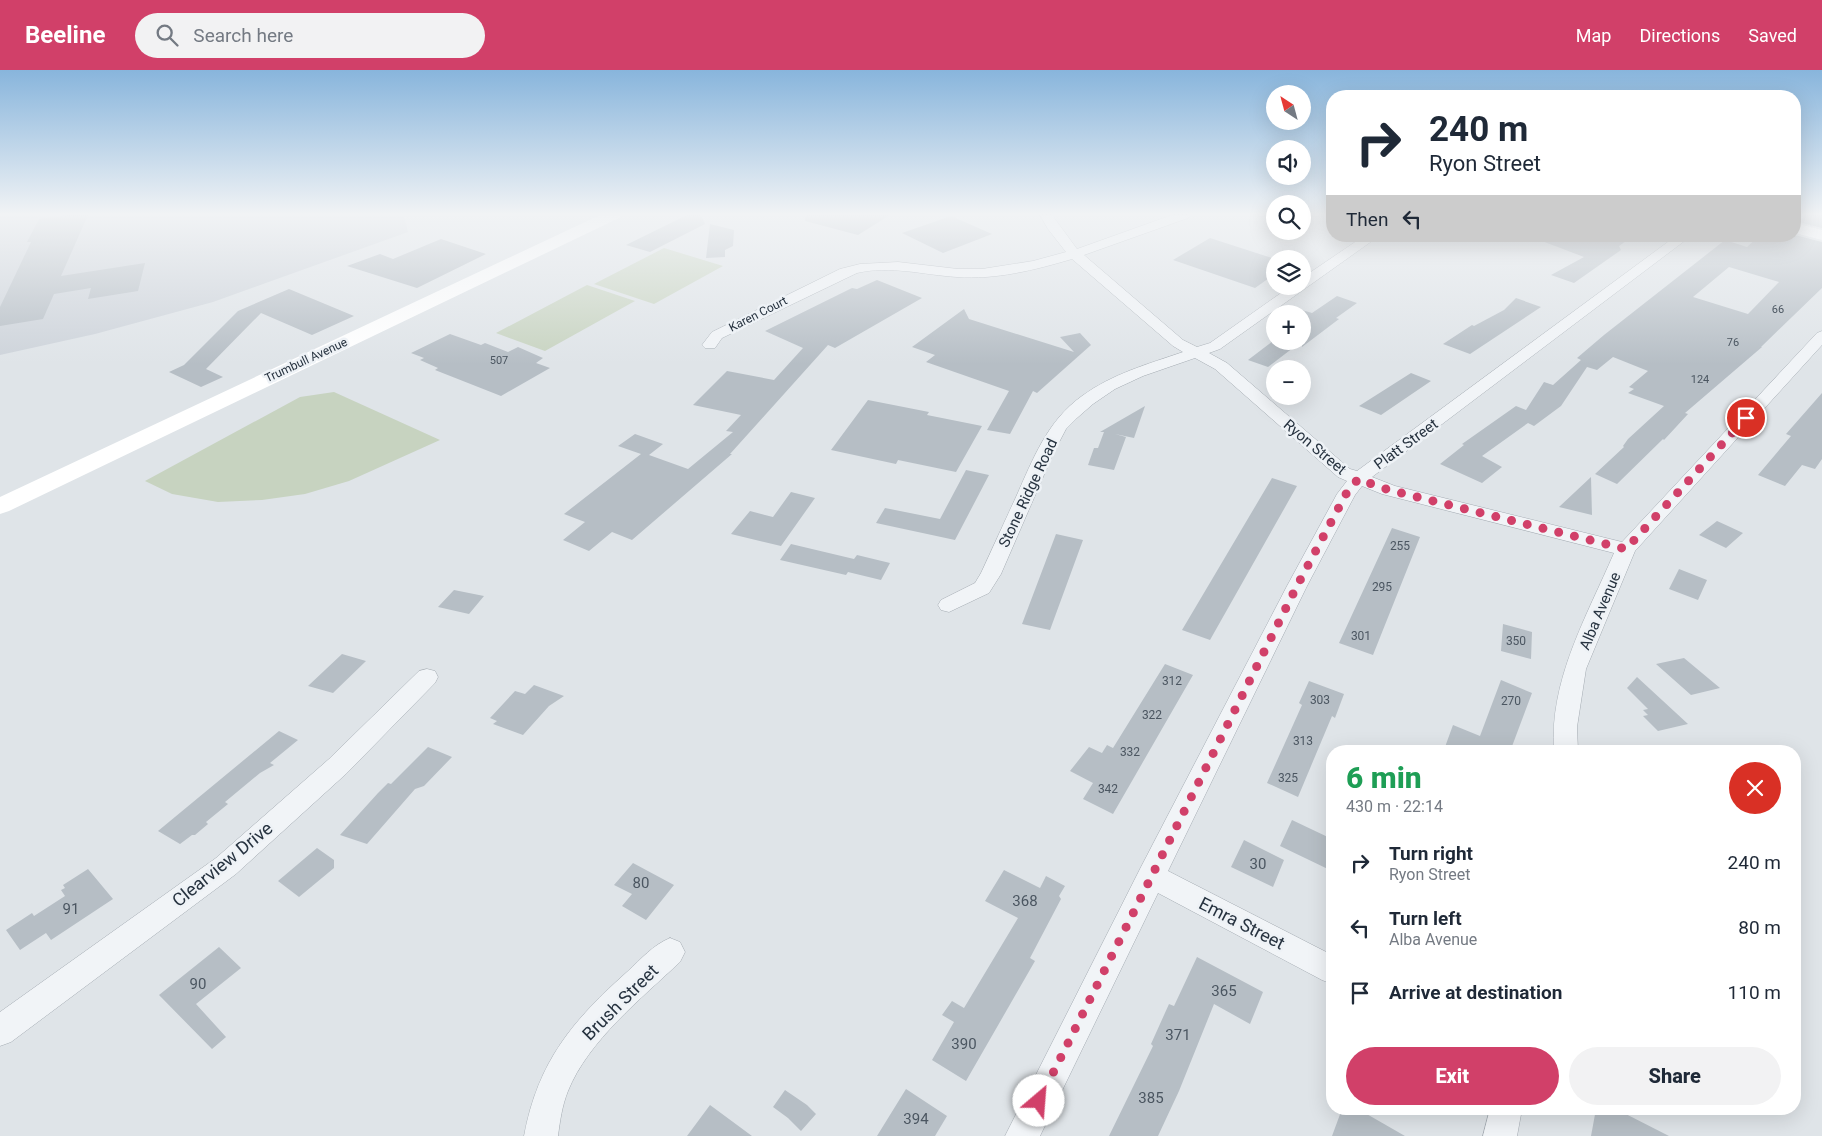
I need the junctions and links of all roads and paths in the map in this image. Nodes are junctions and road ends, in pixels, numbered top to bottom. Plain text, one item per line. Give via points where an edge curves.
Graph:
1 (508, 265) edge
2 (1030, 265) edge
3 (1087, 265) edge
4 (1332, 265) edge
5 (1646, 265) edge
6 (1311, 280) edge
7 (1289, 295) edge
8 (1822, 336) edge
9 (710, 345) dead end
10 (1197, 352) junction
11 (1358, 479) junction
12 (0, 506) edge
13 (1626, 549) junction
14 (949, 605) dead end
15 (427, 677) dead end
16 (1566, 745) edge
17 (1152, 876) junction
18 (670, 952) dead end
19 (1326, 967) edge
20 (0, 1031) edge
21 (1505, 1115) edge
22 (541, 1136) edge
23 (1022, 1136) edge
24 (1500, 1136) edge

1 - 12 street, Trumbull Avenue
2 - 9 street, Karen Court via 960,274 894,266 860,268 837,275 717,335
3 - 10 street, Ryon Street via 1178,343
4 - 6 street, Stone Ridge Road
5 - 11 street, Platt Street
7 - 10 street, Stone Ridge Road via 1215,346
8 - 13 street, Alba Avenue
10 - 11 street, Ryon Street via 1222,366 1344,473
10 - 14 street, Stone Ridge Road via 1109,386 1087,400 1059,426 991,574 982,588
11 - 13 street, Ryon Street via 1389,490
11 - 17 street, Platt Street via 1346,494 1297,586
13 - 16 street, Alba Avenue via 1575,669 1565,727
15 - 20 street, Clearview Drive via 338,766 226,866
17 - 19 street, Emra Street
17 - 23 street, Platt Street
18 - 22 street, Brush Street via 594,1024 574,1050 555,1081 542,1115
21 - 24 street

